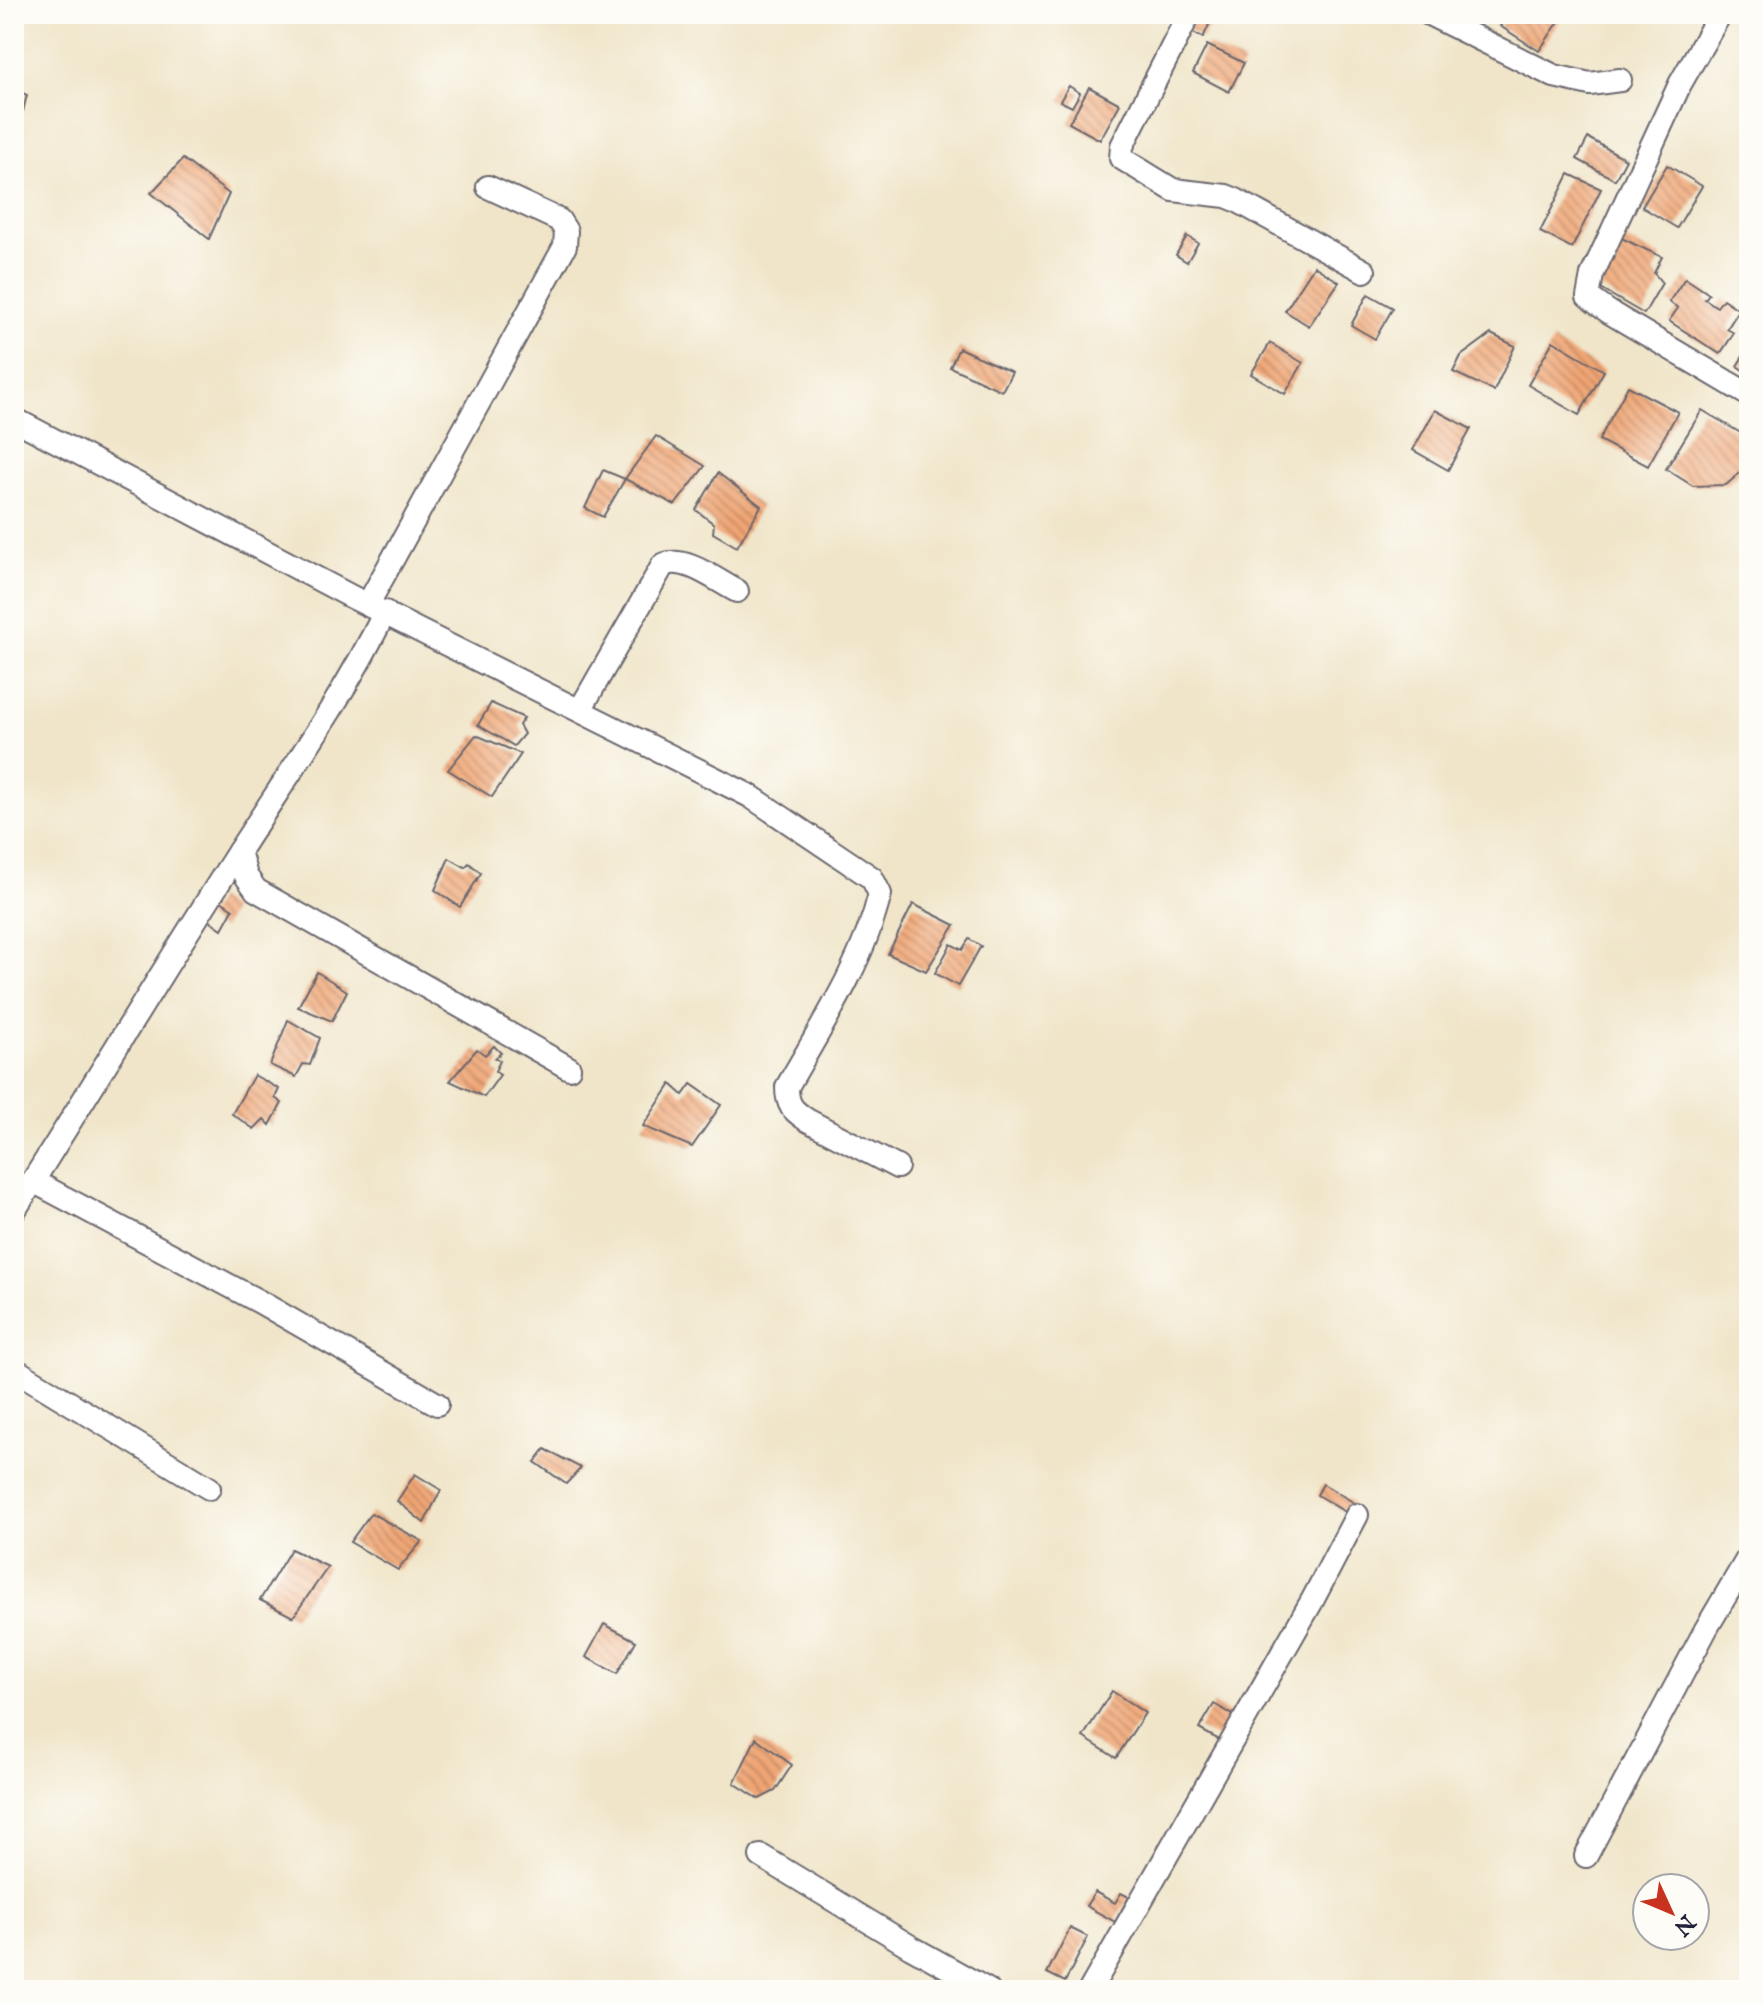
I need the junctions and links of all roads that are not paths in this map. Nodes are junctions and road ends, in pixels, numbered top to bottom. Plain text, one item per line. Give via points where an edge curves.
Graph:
1 (1189, 14) edge
2 (1429, 14) edge
3 (1720, 14) edge
4 (1620, 80) dead end
5 (488, 187) dead end
6 (1364, 271) dead end
7 (1749, 395) edge
8 (14, 419) edge
9 (737, 591) dead end
10 (376, 608) junction
11 (580, 710) junction
12 (239, 851) junction
13 (569, 1068) dead end
14 (897, 1167) dead end
15 (33, 1181) junction
16 (14, 1211) edge
17 (14, 1369) edge
18 (437, 1404) dead end
19 (209, 1488) dead end
20 (1357, 1515) dead end
21 (1749, 1556) edge
22 (761, 1856) dead end
23 (1586, 1856) dead end
24 (988, 1990) edge
25 (1090, 1990) edge

1 - 6 street via 1122,146 1121,158 1173,190 1236,200
2 - 4 street via 1554,76 1590,84
3 - 7 street via 1680,84 1592,275 1588,297
5 - 10 street via 559,220 566,231 565,246
8 - 10 street
9 - 11 street via 682,563 663,565
10 - 11 street
10 - 12 street via 362,659
11 - 14 street via 750,796 872,878 880,894 874,918 846,985 787,1087 787,1102 807,1120
12 - 13 street via 256,890
12 - 15 street
15 - 16 street
15 - 18 street
17 - 19 street
20 - 25 street
21 - 23 street
22 - 24 street

